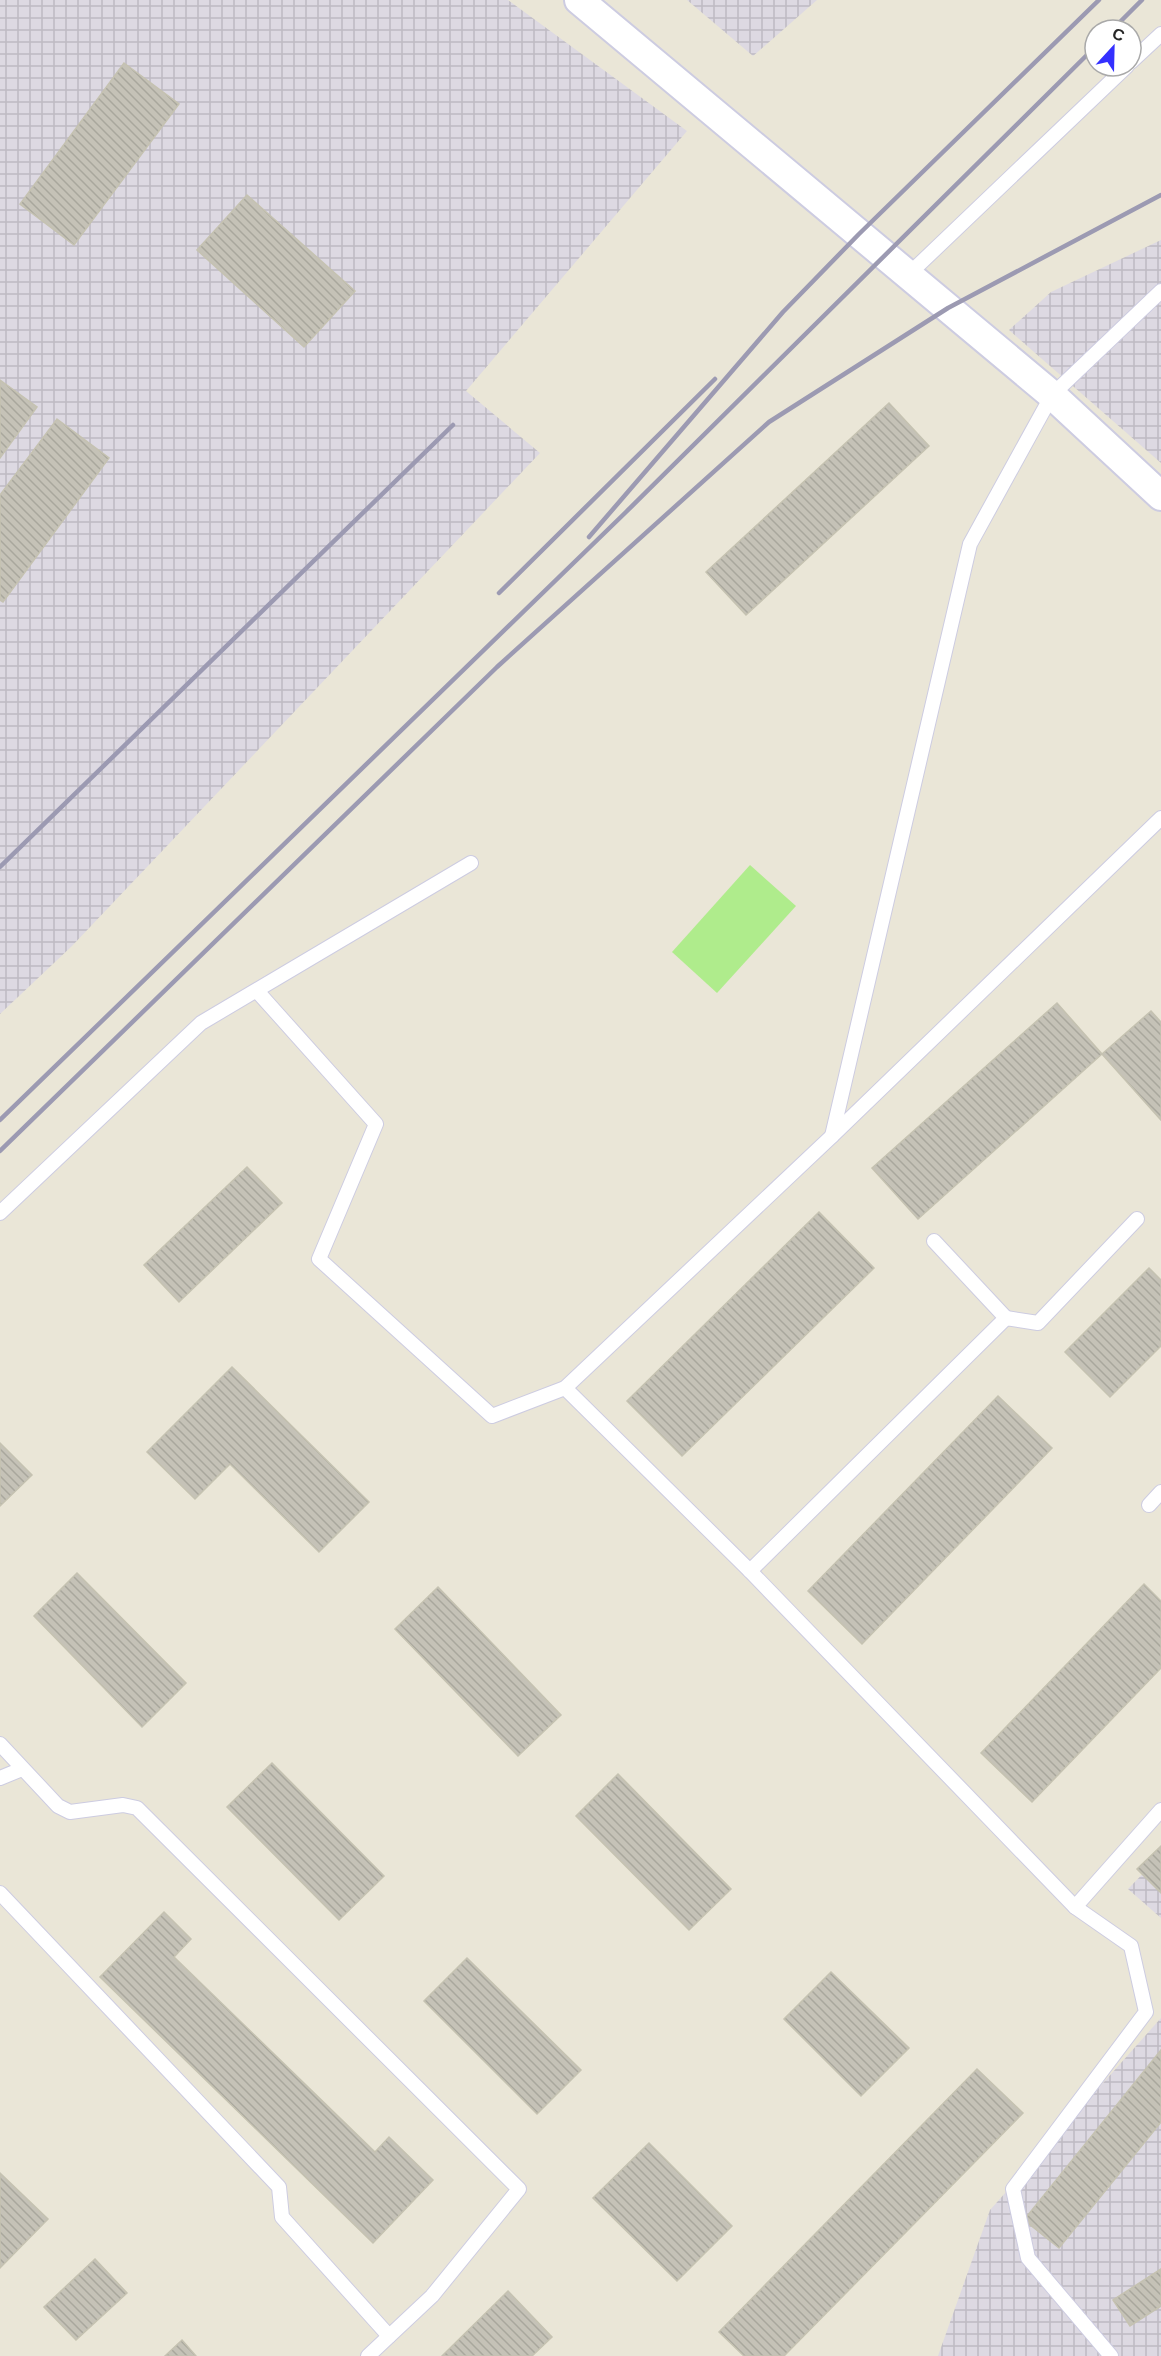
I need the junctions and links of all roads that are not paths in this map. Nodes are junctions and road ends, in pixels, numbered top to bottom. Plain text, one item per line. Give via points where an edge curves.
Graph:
1 (579, 0) edge
2 (1161, 34) edge
3 (1143, 51) edge
4 (1114, 78) edge
5 (908, 275) junction
6 (1161, 291) edge
7 (1052, 395) junction
8 (1161, 496) edge
9 (1161, 818) edge
10 (471, 863) dead end
11 (257, 991) junction
12 (832, 1136) junction
13 (0, 1213) edge
14 (1137, 1219) dead end
15 (934, 1241) dead end
16 (1006, 1317) junction
17 (565, 1388) junction
18 (1161, 1492) edge
19 (1149, 1505) dead end
20 (750, 1571) junction
21 (0, 1744) edge
22 (22, 1769) junction
23 (0, 1779) edge
24 (1161, 1810) edge
25 (0, 1893) edge
26 (1075, 1907) junction
27 (389, 2336) junction
28 (368, 2356) edge
29 (1111, 2356) edge

1 - 5 street
2 - 3 lane
4 - 5 lane
5 - 7 street
6 - 7 lane
7 - 8 street
7 - 12 lane via 970,544
9 - 12 lane
10 - 11 lane
11 - 13 lane via 201,1023
11 - 17 lane via 376,1124 320,1259 492,1416
12 - 17 lane
14 - 16 lane via 1038,1323
15 - 16 lane
16 - 20 lane
17 - 20 lane
18 - 19 lane
20 - 26 lane
21 - 22 lane
22 - 23 lane
22 - 27 lane via 58,1806 70,1812 123,1805 137,1808 519,2189 432,2296
24 - 26 lane
25 - 27 lane via 279,2187 282,2217
26 - 29 lane via 1131,1946 1146,2012 1012,2189 1028,2258
27 - 28 lane

